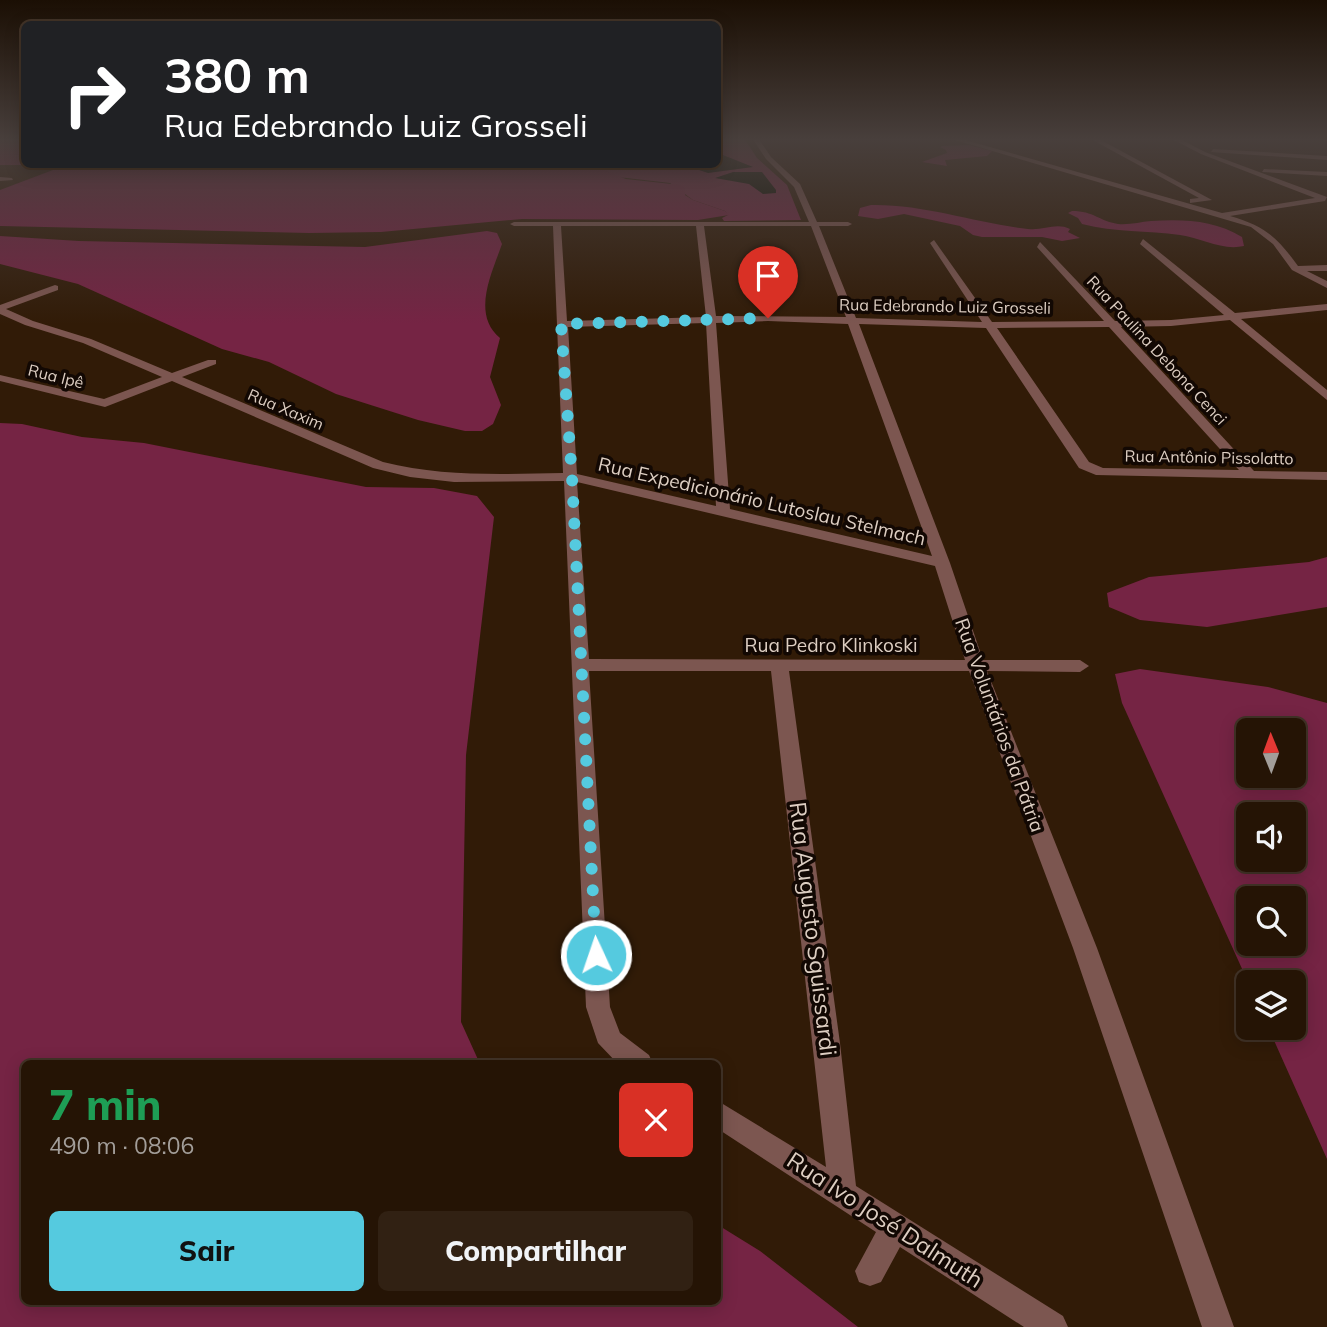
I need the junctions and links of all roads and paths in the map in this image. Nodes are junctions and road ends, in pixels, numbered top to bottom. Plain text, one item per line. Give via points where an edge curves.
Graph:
1 (803, 200) edge
2 (1168, 200) edge
3 (1208, 200) edge
4 (1320, 200) edge
5 (1175, 202) junction
6 (1222, 215) junction
7 (514, 224) dead end
8 (557, 224) junction
9 (700, 224) junction
10 (814, 224) junction
11 (848, 224) dead end
12 (1143, 242) dead end
13 (934, 243) dead end
14 (1040, 245) dead end
15 (1295, 268) junction
16 (1327, 268) edge
17 (1327, 285) edge
18 (55, 288) dead end
19 (1327, 307) edge
20 (0, 309) edge
21 (1229, 316) junction
22 (711, 319) junction
23 (851, 320) junction
24 (1110, 323) junction
25 (561, 324) junction
26 (988, 325) junction
27 (212, 362) dead end
28 (171, 377) junction
29 (0, 378) edge
30 (1327, 396) edge
31 (1251, 475) junction
32 (1327, 476) edge
33 (572, 477) junction
34 (723, 512) junction
35 (942, 563) junction
36 (582, 665) junction
37 (779, 666) junction
38 (976, 666) junction
39 (1080, 666) dead end
40 (633, 1060) edge
41 (721, 1116) edge
42 (843, 1194) junction
43 (895, 1227) junction
44 (870, 1271) dead end
45 (1052, 1327) edge
46 (1219, 1327) edge

1 - 10 street, Rua Voluntários da Pátria
2 - 5 street
3 - 5 street
4 - 6 street
5 - 6 street
6 - 15 street via 1269,234
7 - 8 street
8 - 9 street
8 - 25 street
9 - 10 street
9 - 22 street
10 - 11 street
10 - 23 street, Rua Voluntários da Pátria
12 - 21 street
13 - 26 street
14 - 24 street, Rua Paulina Debona Cenci
15 - 16 street
15 - 17 street
18 - 20 street
19 - 21 street, Rua Edebrando Luiz Grosseli
20 - 28 street, Rua Xaxim
21 - 24 street, Rua Edebrando Luiz Grosseli via 1171,323
21 - 30 street
22 - 23 street, Rua Edebrando Luiz Grosseli
22 - 25 street, Rua Edebrando Luiz Grosseli
22 - 34 street
23 - 26 street, Rua Edebrando Luiz Grosseli
23 - 35 street, Rua Voluntários da Pátria
24 - 26 street, Rua Edebrando Luiz Grosseli
24 - 31 street, Rua Paulina Debona Cenci
25 - 33 street
26 - 31 street, Rua Antônio Pissolatto via 1090,470
27 - 28 street
28 - 29 street, Rua Ipê via 105,403
28 - 33 street, Rua Xaxim via 378,465 410,473 454,478
31 - 32 street, Rua Antônio Pissolatto
33 - 34 street, Rua Expedicionário Lutoslau Stelmach
33 - 36 street
34 - 35 street, Rua Expedicionário Lutoslau Stelmach
35 - 38 street, Rua Voluntários da Pátria
36 - 37 street, Rua Pedro Klinkoski
36 - 40 street via 598,1007 604,1035
37 - 38 street, Rua Pedro Klinkoski
37 - 42 street, Rua Augusto Sguissardi
38 - 39 street, Rua Pedro Klinkoski
38 - 46 street, Rua Voluntários da Pátria via 1085,948
41 - 42 street, Rua Ivo José Dalmuth
42 - 43 street, Rua Ivo José Dalmuth
43 - 44 street
43 - 45 street, Rua Ivo José Dalmuth

